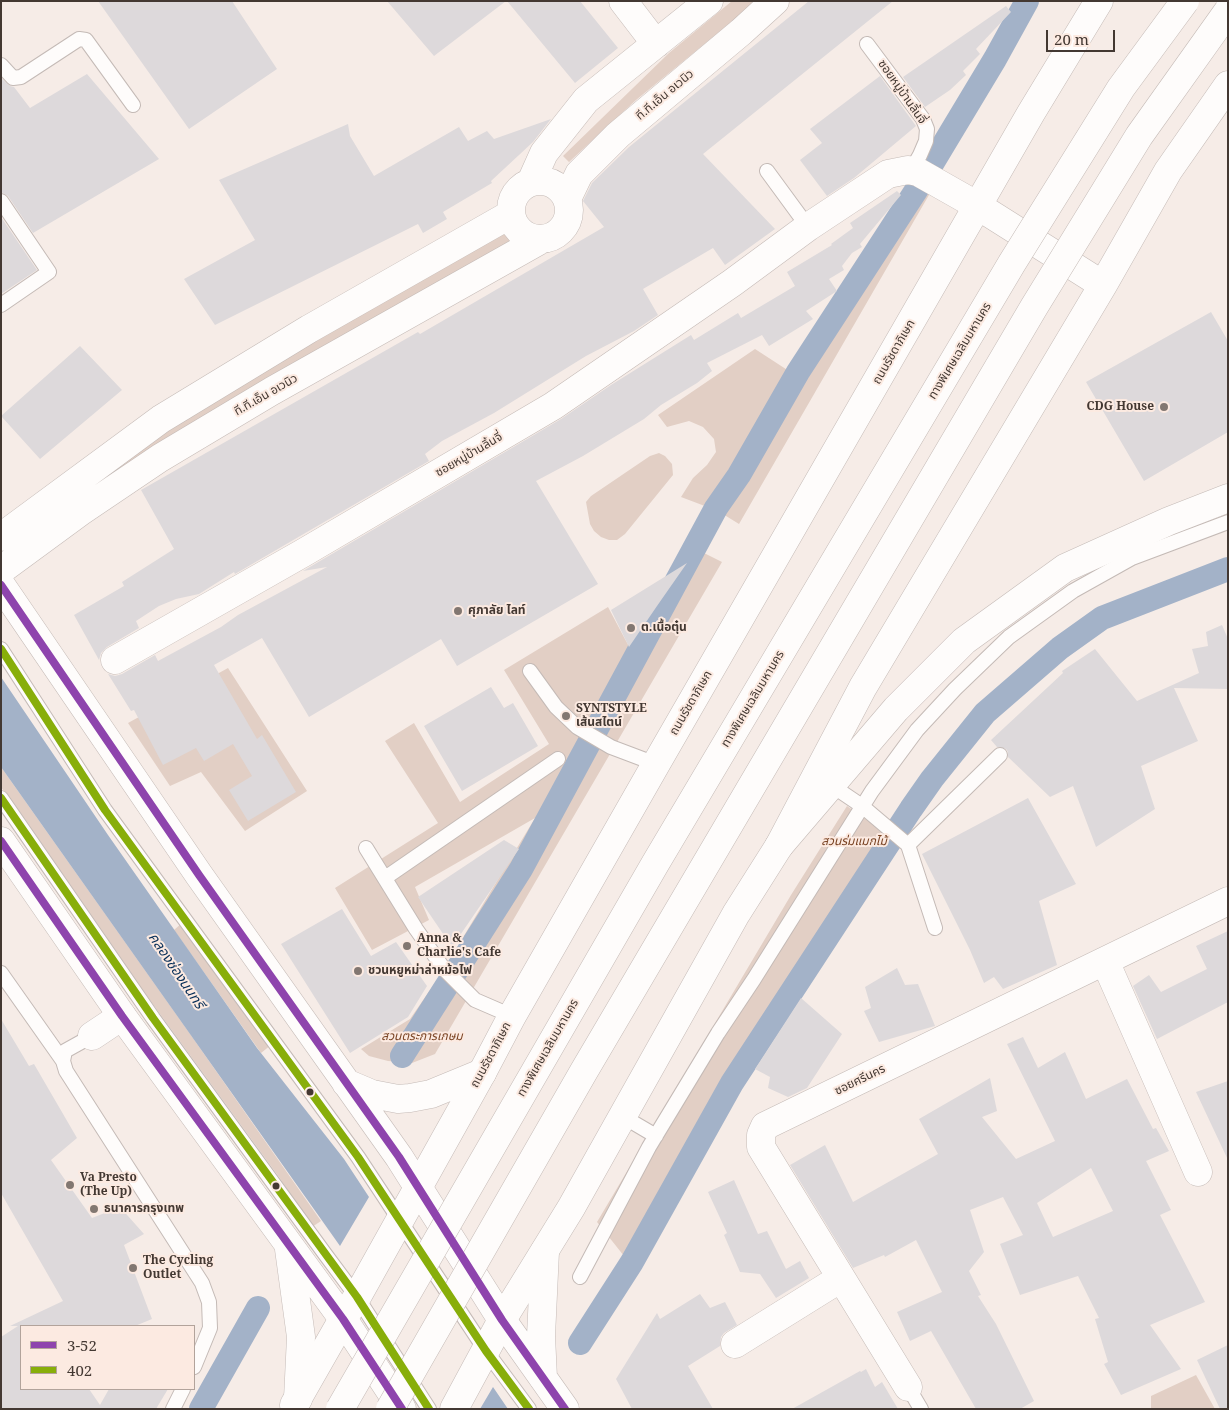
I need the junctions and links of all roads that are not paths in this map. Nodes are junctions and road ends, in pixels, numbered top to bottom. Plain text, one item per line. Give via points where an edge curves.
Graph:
1 (623, 1) edge
2 (709, 1) edge
3 (776, 1) edge
4 (1099, 1) edge
5 (1185, 1) edge
6 (1228, 11) edge
7 (656, 44) junction
8 (867, 44) dead end
9 (1, 65) edge
10 (1228, 85) edge
11 (133, 104) dead end
12 (767, 171) dead end
13 (921, 175) junction
14 (531, 182) junction
15 (567, 199) junction
16 (1, 201) edge
17 (978, 206) junction
18 (511, 214) junction
19 (808, 227) junction
20 (542, 239) junction
21 (1103, 285) junction
22 (1, 305) edge
23 (1228, 498) edge
24 (1228, 522) edge
25 (1, 537) edge
26 (1, 570) edge
27 (1, 585) edge
28 (1033, 606) junction
29 (1, 649) edge
30 (115, 660) dead end
31 (530, 672) dead end
32 (1000, 755) dead end
33 (558, 759) dead end
34 (656, 764) junction
35 (832, 784) junction
36 (1, 798) edge
37 (862, 806) junction
38 (1, 841) edge
39 (905, 842) junction
40 (779, 846) junction
41 (366, 848) dead end
42 (385, 878) junction
43 (1228, 901) edge
44 (935, 928) dead end
45 (1105, 961) junction
46 (1, 973) edge
47 (122, 1016) junction
48 (512, 1016) junction
49 (92, 1036) joint
50 (63, 1061) junction
51 (482, 1073) junction
52 (346, 1083) junction
53 (622, 1116) junction
54 (656, 1136) junction
55 (1198, 1172) dead end
56 (418, 1187) junction
57 (399, 1220) junction
58 (288, 1241) junction
59 (545, 1251) junction
60 (580, 1277) dead end
61 (841, 1278) junction
62 (357, 1297) junction
63 (343, 1319) junction
64 (502, 1320) junction
65 (735, 1344) dead end
66 (486, 1351) junction
67 (195, 1365) edge
68 (543, 1378) junction
69 (182, 1390) edge
70 (914, 1398) edge
71 (295, 1404) edge
72 (173, 1409) edge
73 (340, 1409) edge
74 (390, 1409) edge
75 (402, 1409) edge
76 (429, 1409) edge
77 (454, 1409) edge
78 (530, 1409) edge
79 (565, 1409) edge

1 - 7 main road
2 - 7 main road
3 - 15 main road, ที.ที.เอ็น อเวนิว via 618,135 579,174
4 - 17 main road, ถนนรัชดาภิเษก
5 - 73 main road, ทางพิเศษเฉลิมมหานคร, bridge via 1121,88 1012,263 654,864
6 - 74 main road, bridge via 1139,136 1034,306 589,1063
7 - 14 main road via 586,100 544,153
8 - 13 lane, ซอยหมู่บ้านลิ้นจี่ via 923,119 927,129 920,155
9 - 11 lane via 13,78 21,77 79,39 86,40
10 - 21 main road via 1168,171
12 - 19 lane
13 - 17 main road
13 - 19 main road, ซอยหมู่บ้านลิ้นจี่ via 898,170 888,174
14 - 15 main road via 555,185
14 - 18 main road via 514,195
15 - 20 main road, ที.ที.เอ็น อเวนิว via 570,208 565,226 558,234
16 - 22 lane via 49,272
17 - 21 main road
17 - 34 main road, ถนนรัชดาภิเษก
18 - 20 main road via 520,232
18 - 25 main road via 309,329 161,419
19 - 30 main road, ซอยหมู่บ้านลิ้นจี่ via 553,406
20 - 26 main road, ที.ที.เอ็น อเวนิว via 160,458
21 - 40 main road via 862,687
23 - 28 main road via 1065,568
24 - 28 lane via 1132,558 1073,591
27 - 52 main road
28 - 35 main road via 964,641 896,709
28 - 37 lane via 1009,637 917,730
29 - 57 lane via 105,810 326,1112
31 - 34 lane via 556,707 577,727 612,747
32 - 39 lane
33 - 42 lane
34 - 48 main road, ถนนรัชดาภิเษก
35 - 37 lane
35 - 40 main road
36 - 62 lane via 153,1018
37 - 39 lane
37 - 54 lane
38 - 47 main road
39 - 44 lane
40 - 53 main road via 736,914
41 - 42 lane
42 - 48 lane via 444,968 475,1000
43 - 45 main road, ซอยศรีนคร
45 - 55 main road
45 - 61 main road, ซอยศรีนคร via 765,1126 761,1147
46 - 50 lane
47 - 49 main road
47 - 58 main road
48 - 51 main road, ถนนรัชดาภิเษก
49 - 50 lane via 66,1051
50 - 67 lane via 66,1071 202,1283 209,1302 210,1328
51 - 52 main road via 431,1094 404,1099 372,1094
51 - 56 main road, ถนนรัชดาภิเษก
52 - 56 main road
53 - 54 lane
53 - 59 main road
54 - 60 lane
56 - 57 main road, ถนนรัชดาภิเษก
56 - 64 main road
57 - 62 main road, ถนนรัชดาภิเษก
57 - 66 lane
58 - 63 main road
58 - 71 main road via 301,1337
59 - 64 main road
59 - 68 main road via 541,1336
61 - 65 main road
61 - 70 main road, ซอยศรีนคร
62 - 63 main road, ถนนรัชดาภิเษก
62 - 76 lane
63 - 71 main road, ถนนรัชดาภิเษก
63 - 75 main road
64 - 66 main road
64 - 68 main road
66 - 77 main road
66 - 78 lane
68 - 79 main road
69 - 72 lane

